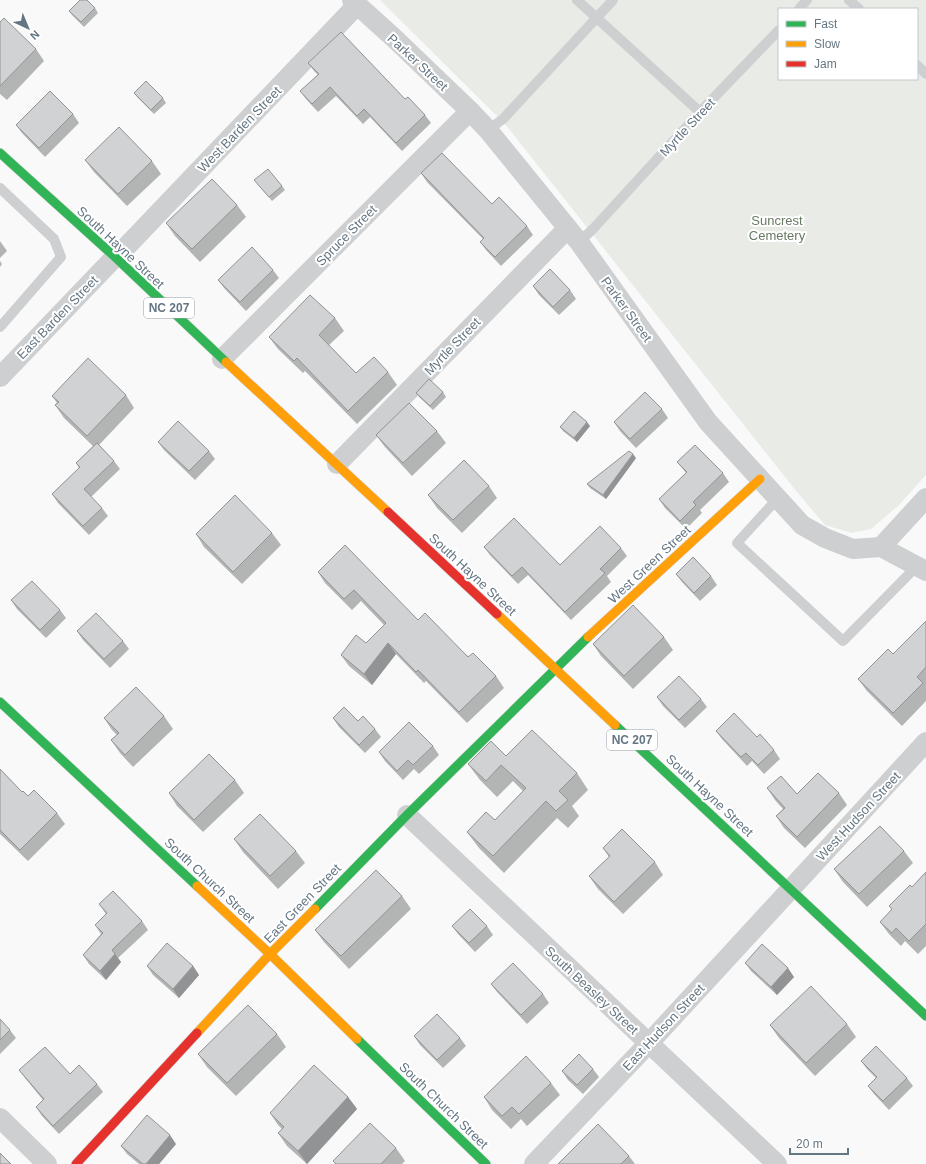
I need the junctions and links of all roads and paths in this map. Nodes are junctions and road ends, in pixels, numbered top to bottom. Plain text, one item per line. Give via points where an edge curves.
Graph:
1 (577, 0) edge
2 (613, 0) edge
3 (807, 0) edge
4 (849, 0) edge
5 (357, 2) edge
6 (800, 8) edge
7 (858, 8) edge
8 (596, 18) junction
9 (778, 31) edge
10 (918, 66) edge
11 (926, 74) edge
12 (470, 111) junction
13 (700, 112) junction
14 (488, 130) junction
15 (0, 153) edge
16 (0, 188) edge
17 (573, 235) junction
18 (115, 257) junction
19 (0, 326) edge
20 (222, 358) junction
21 (0, 377) edge
22 (337, 464) junction
23 (760, 479) junction
24 (778, 498) junction
25 (926, 498) edge
26 (881, 547) junction
27 (922, 568) edge
28 (555, 669) junction
29 (0, 702) edge
30 (926, 742) edge
31 (407, 815) junction
32 (791, 889) junction
33 (270, 954) junction
34 (926, 1016) edge
35 (649, 1043) junction
36 (0, 1118) edge
37 (47, 1164) edge
38 (76, 1164) edge
39 (486, 1164) edge
40 (534, 1164) edge
41 (777, 1164) edge

1 - 8 lane
2 - 8 lane
3 - 6 lane
4 - 7 lane
5 - 12 street, Parker Street
5 - 18 street, West Barden Street
8 - 13 lane
8 - 14 lane via 503,119
9 - 13 lane, Myrtle Street
10 - 11 lane
12 - 14 street, Parker Street
12 - 20 street, Spruce Street
13 - 17 lane, Myrtle Street via 593,229
14 - 17 street, Parker Street
15 - 18 street, South Hayne Street / NC 207
16 - 19 lane via 54,239 62,257
17 - 22 street, Myrtle Street
17 - 23 street, Parker Street via 708,422
18 - 20 street, South Hayne Street / NC 207
18 - 21 street, East Barden Street
20 - 22 street, South Hayne Street / NC 207
22 - 28 street, South Hayne Street / NC 207
23 - 24 street, Parker Street
23 - 28 street, West Green Street
24 - 26 street, Parker Street via 802,525 825,538 852,548
24 - 27 lane via 737,543 843,641
25 - 26 street
26 - 27 street, Parker Street
28 - 31 street, East Green Street
28 - 32 street, South Hayne Street / NC 207
29 - 33 street, South Church Street
30 - 32 street, West Hudson Street
31 - 33 street, East Green Street
31 - 35 street, South Beasley Street
32 - 34 street, South Hayne Street / NC 207
32 - 35 street, East Hudson Street
33 - 38 street, East Green Street
33 - 39 street, South Church Street
35 - 40 street, East Hudson Street
35 - 41 street, South Beasley Street
36 - 37 street

